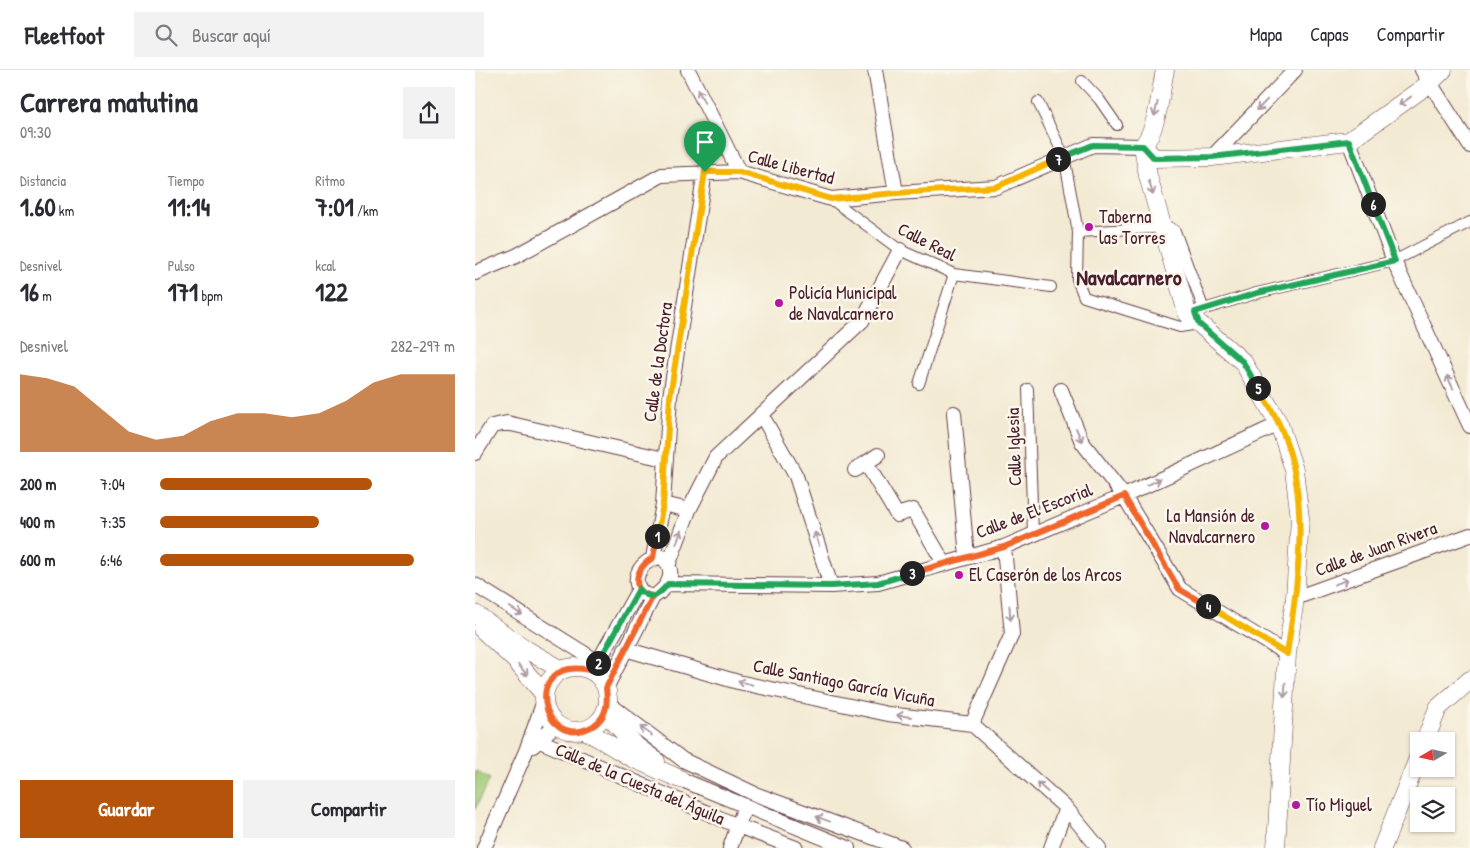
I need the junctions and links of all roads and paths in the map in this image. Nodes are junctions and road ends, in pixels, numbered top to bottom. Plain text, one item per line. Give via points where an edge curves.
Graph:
1 (688, 70) edge
2 (875, 70) edge
3 (1165, 70) edge
4 (1295, 70) edge
5 (1443, 70) edge
6 (1426, 76) edge
7 (1082, 81) dead end
8 (1037, 102) dead end
9 (1117, 125) dead end
10 (1349, 141) junction
11 (1143, 146) junction
12 (1470, 146) edge
13 (1064, 156) junction
14 (1212, 157) junction
15 (705, 172) junction
16 (739, 172) junction
17 (896, 193) junction
18 (831, 199) junction
19 (1470, 222) edge
20 (1163, 228) junction
21 (1078, 232) junction
22 (900, 250) junction
23 (1395, 261) junction
24 (475, 272) edge
25 (954, 274) junction
26 (1051, 287) dead end
27 (1197, 318) junction
28 (919, 384) dead end
29 (1028, 389) dead end
30 (1061, 390) dead end
31 (954, 412) dead end
32 (761, 414) junction
33 (1279, 424) junction
34 (1470, 426) edge
35 (475, 453) edge
36 (664, 459) junction
37 (867, 463) dead end
38 (1124, 496) junction
39 (663, 504) junction
40 (689, 510) junction
41 (1033, 534) junction
42 (1470, 535) edge
43 (1004, 547) junction
44 (967, 556) junction
45 (653, 558) junction
46 (669, 563) junction
47 (944, 563) junction
48 (668, 584) junction
49 (475, 585) edge
50 (831, 586) junction
51 (639, 589) junction
52 (653, 596) junction
53 (1295, 598) junction
54 (475, 614) edge
55 (475, 625) edge
56 (625, 649) junction
57 (1287, 654) junction
58 (594, 666) junction
59 (562, 670) junction
60 (1470, 680) edge
61 (544, 698) junction
62 (607, 701) junction
63 (556, 724) junction
64 (972, 724) junction
65 (585, 730) junction
66 (1429, 732) edge
67 (540, 741) junction
68 (526, 750) junction
69 (679, 770) junction
70 (1410, 778) edge
71 (745, 806) junction
72 (792, 808) junction
73 (1066, 808) junction
74 (786, 823) junction
75 (738, 826) junction
76 (857, 832) junction
77 (484, 848) edge
78 (730, 848) edge
79 (796, 848) edge
80 (850, 848) edge
81 (902, 848) edge
82 (1051, 848) edge
83 (1099, 848) edge
84 (1276, 848) edge
85 (1382, 848) edge

16 -> 1 street
2 - 17 street
3 -> 11 street via 1153,124
4 -> 14 street
5 - 6 street
6 -> 10 street
6 - 12 street
7 - 9 street
8 - 13 street
10 - 14 street
10 - 23 street
11 - 13 street, Calle Libertad via 1093,145
11 - 14 street via 1154,158
11 -> 20 street
13 - 17 street, Calle Libertad via 996,187
13 - 21 street
15 - 16 street, Calle Libertad
15 - 24 street, Calle Libertad via 662,175 516,256
15 - 36 street, Calle de la Doctora via 670,397
16 - 18 street, Calle Libertad
17 - 18 street, Calle Libertad
18 - 22 street, Calle Real
19 - 23 street
20 - 21 street
20 - 27 street via 1187,313
21 - 27 street via 1077,279 1084,297 1180,327
22 - 25 street, Calle Real
22 - 32 street via 862,321
23 - 27 street via 1257,293
34 -> 23 street
25 - 26 street, Calle Real
25 - 28 street
27 - 33 street via 1243,362
29 - 41 street, Calle Iglesia
30 -> 38 street via 1082,442
31 - 44 street
32 - 40 street via 716,457
50 -> 32 street via 796,476
38 -> 33 street, Calle de El Escorial
33 - 53 street via 1294,470 1300,518
35 - 36 street via 492,426 507,423
36 - 39 street, Calle de la Doctora
37 - 47 street via 897,515 913,510
38 - 41 street, Calle de El Escorial
38 - 57 street via 1179,589
39 - 40 street
39 - 45 street, Calle de la Doctora
46 -> 40 street
41 - 43 street, Calle de El Escorial
53 -> 42 street, Calle de Juan Rivera
43 - 44 street, Calle de El Escorial
43 -> 64 street via 1011,634
44 - 47 street, Calle de El Escorial
45 - 46 street via 662,557
45 - 51 street via 644,562 637,577
46 - 48 street via 672,573
47 - 50 street, Calle de El Escorial via 878,583
48 - 50 street, Calle de El Escorial
48 - 52 street
49 -> 58 street
51 - 52 street via 645,595
51 - 58 street
52 - 56 street
53 - 57 street
54 - 59 street
55 -> 61 street via 516,661
56 - 62 street
64 -> 56 street, Calle Santiago García Vicuña via 888,714 766,688
57 -> 84 street
58 - 59 street
58 - 62 street
59 - 61 street via 550,680
60 - 66 street via 1438,708
61 - 63 street via 548,715
61 - 68 street
62 - 65 street via 598,723
69 -> 62 street, Calle de la Cuesta del Águila via 637,747
63 - 65 street via 574,731
63 - 67 street
73 -> 64 street
65 - 69 street, Calle de la Cuesta del Águila via 632,758
67 - 68 street
67 - 75 street, Calle de la Cuesta del Águila
68 - 77 street
69 - 71 street, Calle de la Cuesta del Águila
69 - 72 street, Calle de la Cuesta del Águila
70 - 85 street
71 - 74 street, Calle de la Cuesta del Águila
71 - 75 street
72 - 74 street
76 -> 72 street, Calle de la Cuesta del Águila
73 - 82 street
73 - 83 street
74 - 80 street, Calle de la Cuesta del Águila
75 - 78 street
75 - 79 street, Calle de la Cuesta del Águila
76 - 80 street, Calle de la Cuesta del Águila
76 - 81 street, Calle de la Cuesta del Águila

